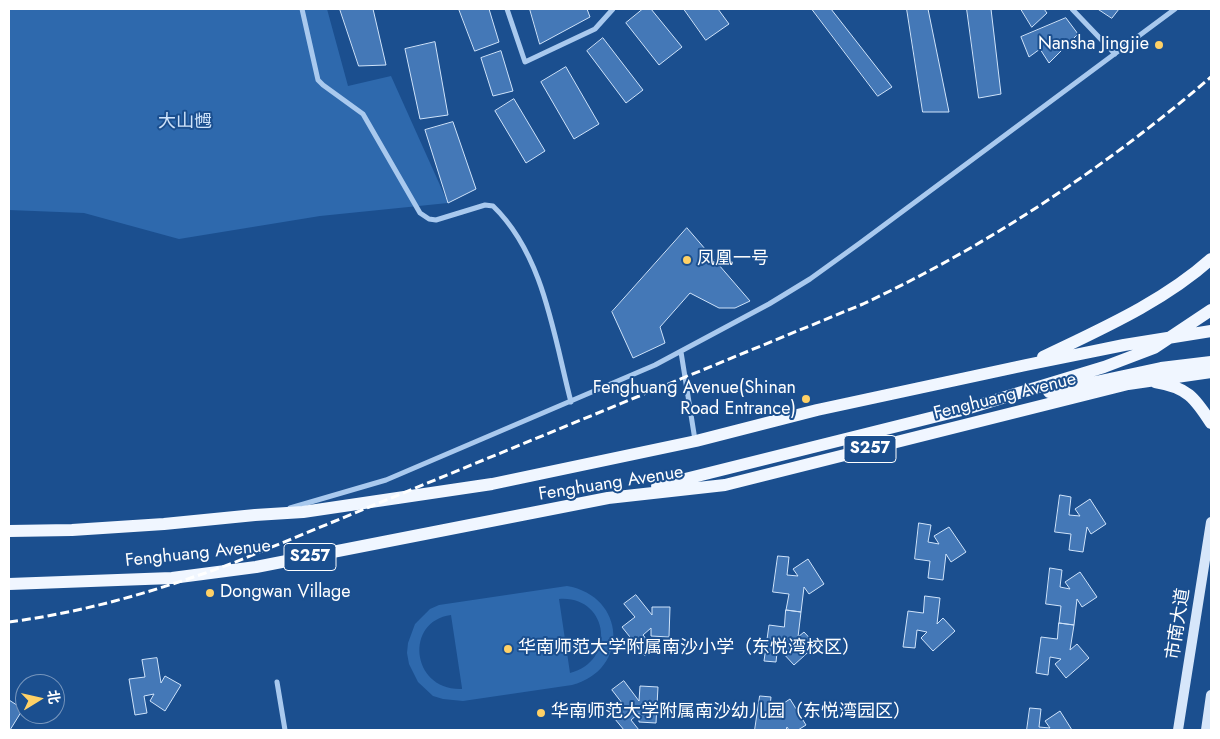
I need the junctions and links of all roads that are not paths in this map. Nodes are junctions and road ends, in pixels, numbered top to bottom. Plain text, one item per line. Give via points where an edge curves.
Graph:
1 (302, 9) edge
2 (507, 9) edge
3 (613, 9) edge
4 (1072, 9) edge
5 (1175, 9) edge
6 (1114, 54) junction
7 (1211, 259) edge
8 (1211, 310) edge
9 (1211, 331) edge
10 (1124, 345) junction
11 (681, 352) junction
12 (1211, 362) edge
13 (1026, 365) junction
14 (1211, 372) edge
15 (1146, 381) junction
16 (1128, 384) junction
17 (571, 402) junction
18 (966, 409) junction
19 (1211, 423) edge
20 (696, 441) junction
21 (608, 498) junction
22 (255, 515) junction
23 (1211, 522) edge
24 (9, 531) edge
25 (9, 584) edge
26 (277, 682) dead end
27 (1211, 695) edge
28 (285, 730) edge
29 (1178, 730) edge
30 (1206, 730) edge

1 - 17 street via 318,80 363,114 420,213 436,220 485,205 493,206 517,234 542,286
2 - 3 street via 525,62 595,30
4 - 6 street
5 - 6 street, Fenghuang Avenue
6 - 11 street, Fenghuang Avenue via 810,279
7 - 13 main road via 1146,305
8 - 18 main road, S257 via 1154,348 1104,367
9 - 10 main road, Fenghuang Avenue
10 - 13 main road, Fenghuang Avenue
10 - 16 main road via 1135,349 1139,357 1139,368
11 - 17 street, Fenghuang Avenue
11 - 20 street
12 - 18 main road via 1162,368
13 - 20 main road, Fenghuang Avenue via 817,410
14 - 15 main road, Fenghuang Avenue / S257
15 - 16 main road, Fenghuang Avenue / S257
15 - 19 main road via 1168,384 1187,392 1199,403
16 - 21 main road, Fenghuang Avenue / S257 via 725,485
17 - 22 street, Fenghuang Avenue via 386,480
18 - 21 main road, S257
20 - 22 main road, Fenghuang Avenue via 492,484 303,512
21 - 25 main road, Fenghuang Avenue / S257 via 247,568 172,578
22 - 24 main road, Fenghuang Avenue via 72,530
23 - 29 main road, 市南大道
26 - 28 street
27 - 30 main road

